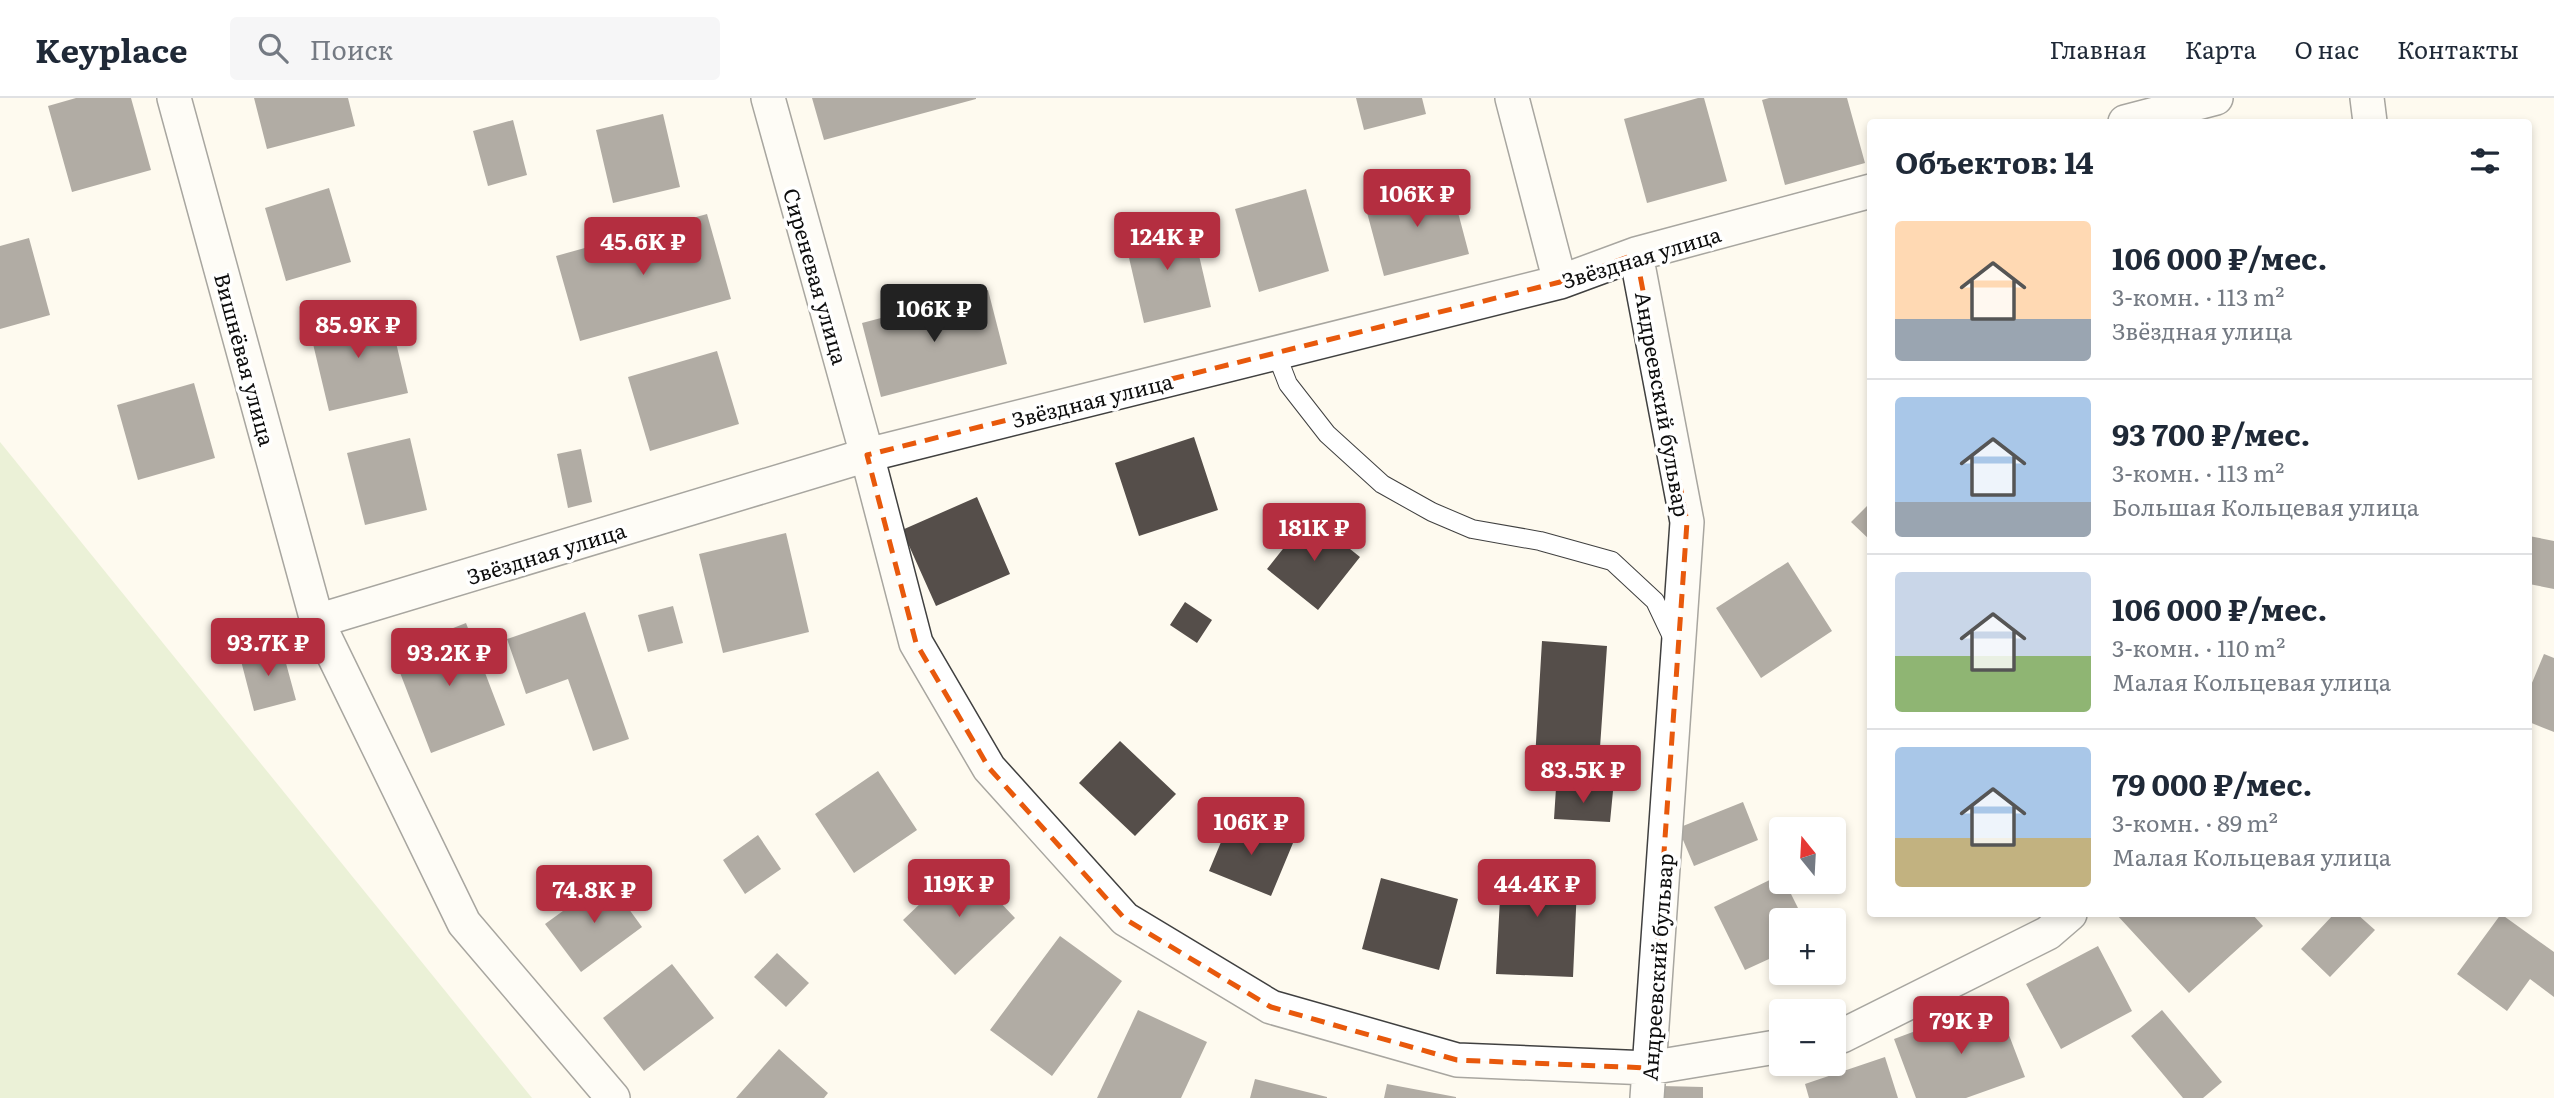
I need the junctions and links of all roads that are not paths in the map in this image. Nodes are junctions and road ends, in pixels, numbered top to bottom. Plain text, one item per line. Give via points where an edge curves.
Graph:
1 (174, 98) edge
2 (768, 98) edge
3 (1512, 98) edge
4 (2216, 98) edge
5 (2367, 98) edge
6 (2136, 119) edge
7 (2370, 119) edge
8 (1867, 192) edge
9 (1636, 254) junction
10 (1560, 282) junction
11 (1276, 353) junction
12 (867, 455) junction
13 (317, 621) junction
14 (1678, 650) junction
15 (2067, 917) edge
16 (1846, 1034) edge
17 (1769, 1050) edge
18 (1648, 1083) edge
19 (613, 1098) edge

1 - 13 street, Вишнёвая улица
2 - 12 street, Сиреневая улица
3 - 10 street
4 - 6 street
5 - 7 street
8 - 9 street, Звёздная улица
9 - 10 street, Звёздная улица
9 - 14 street, Андреевский бульвар via 1687,522
10 - 11 street, Звёздная улица
11 - 12 street, Звёздная улица
11 - 14 lane via 1287,384 1327,434 1382,484 1472,529 1612,561 1655,601
12 - 13 street, Звёздная улица
12 - 18 street, Сиреневая улица via 916,643 989,768 1125,919 1271,1007 1457,1060
13 - 19 street, Вишнёвая улица via 464,923
14 - 18 street, Андреевский бульвар
15 - 16 street via 2048,933
17 - 18 street, Сиреневая улица

